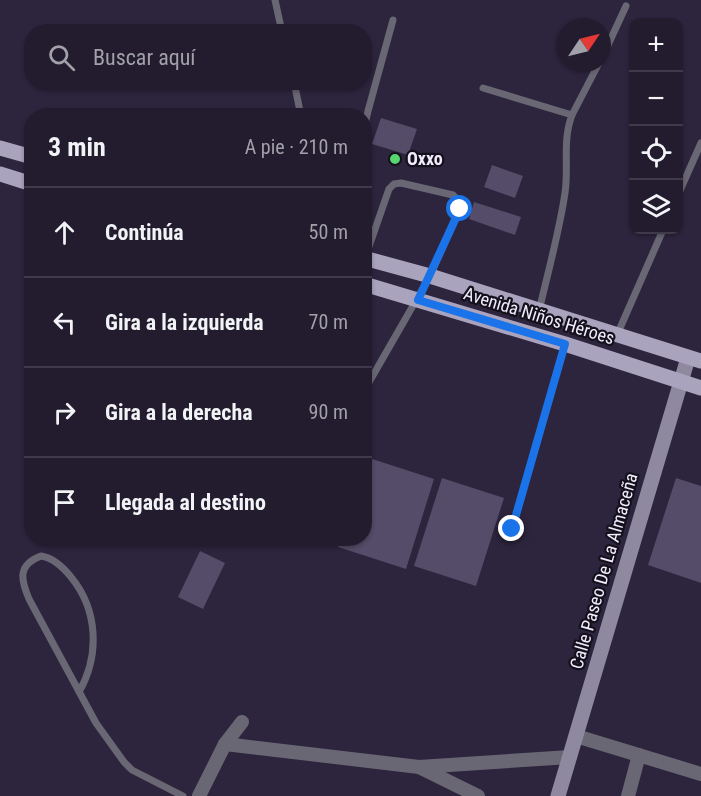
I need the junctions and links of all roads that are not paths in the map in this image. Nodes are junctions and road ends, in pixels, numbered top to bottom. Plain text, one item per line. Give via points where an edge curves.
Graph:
1 (275, 0) edge
2 (626, 6) dead end
3 (393, 20) dead end
4 (280, 24) edge
5 (611, 38) edge
6 (594, 72) edge
7 (483, 87) dead end
8 (296, 90) edge
9 (299, 108) edge
10 (369, 108) edge
11 (572, 115) junction
12 (701, 143) edge
13 (0, 148) edge
14 (24, 155) edge
15 (0, 174) edge
16 (24, 182) edge
17 (683, 184) edge
18 (661, 234) edge
19 (372, 237) edge
20 (372, 260) edge
21 (430, 276) junction
22 (372, 286) edge
23 (418, 300) junction
24 (539, 311) junction
25 (617, 335) junction
26 (565, 344) junction
27 (694, 360) edge
28 (372, 378) edge
29 (681, 382) junction
30 (701, 388) edge
31 (512, 529) dead end
32 (79, 692) junction
33 (242, 722) dead end
34 (576, 736) junction
35 (225, 744) junction
36 (639, 755) junction
37 (570, 757) junction
38 (419, 767) junction
39 (701, 774) edge
40 (183, 796) edge
41 (199, 796) edge
42 (478, 796) edge
43 (558, 796) edge
44 (628, 796) edge

1 - 4 lane
2 - 5 lane
3 - 10 lane
6 - 11 lane
7 - 11 lane
8 - 9 lane
11 - 24 lane via 565,151 566,192
12 - 17 lane
13 - 14 main road
15 - 16 main road
18 - 25 lane
19 - 21 lane via 391,186 401,183 453,195 460,209
20 - 21 main road, Avenida Niños Héroes
21 - 23 lane
21 - 24 main road, Avenida Niños Héroes
22 - 23 main road, Avenida Niños Héroes
23 - 26 main road, Avenida Niños Héroes
23 - 28 lane
24 - 25 main road, Avenida Niños Héroes
25 - 27 main road, Avenida Niños Héroes
26 - 29 main road, Avenida Niños Héroes
26 - 31 lane
27 - 29 main road, Calle Paseo De La Almaceña
29 - 30 main road, Avenida Niños Héroes
29 - 34 main road, Calle Paseo De La Almaceña
32 - 32 lane via 93,655 92,619 79,588 65,570 45,556 37,557 22,571 24,588
32 - 40 lane via 124,762
33 - 35 street
34 - 36 street
34 - 37 main road, Calle Paseo De La Almaceña
35 - 38 street
35 - 41 street
36 - 39 street
36 - 44 street
37 - 38 street
37 - 43 main road, Calle Paseo De La Almaceña
38 - 42 street

